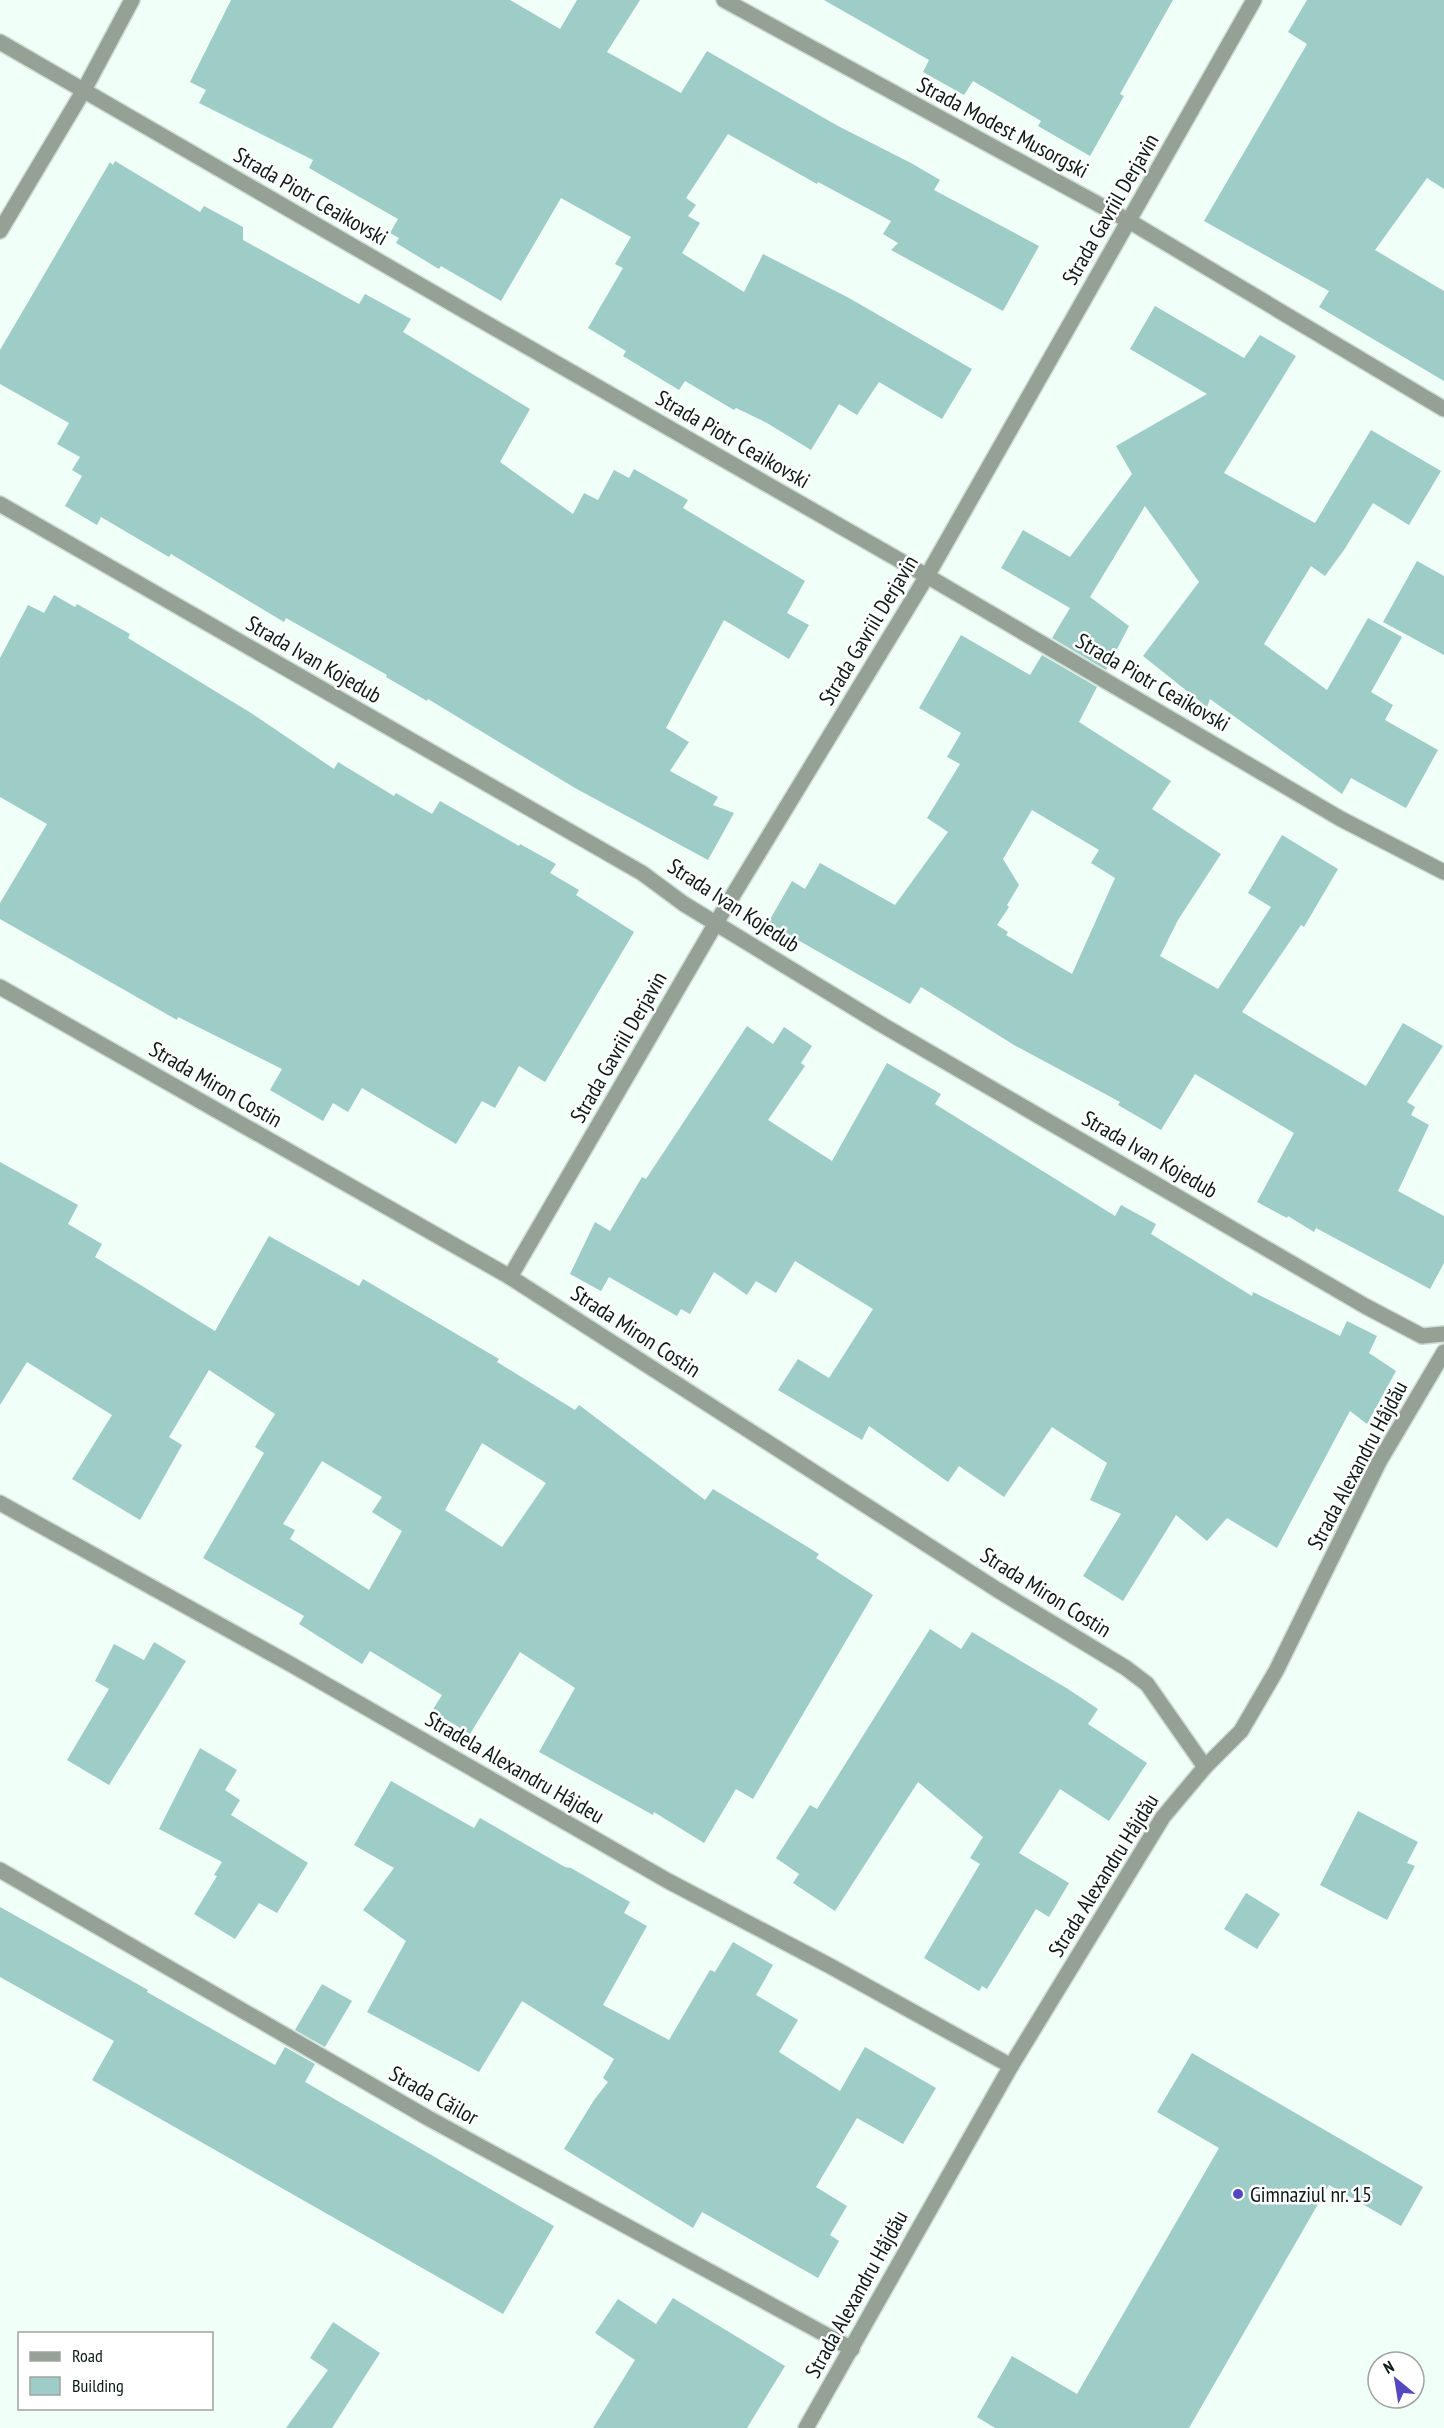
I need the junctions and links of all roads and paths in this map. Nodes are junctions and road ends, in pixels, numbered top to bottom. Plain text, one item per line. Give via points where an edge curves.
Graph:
1 (132, 0) edge
2 (724, 0) edge
3 (1254, 0) edge
4 (0, 42) edge
5 (84, 90) junction
6 (1130, 221) junction
7 (0, 231) edge
8 (1444, 409) edge
9 (0, 504) edge
10 (927, 576) junction
11 (1444, 872) edge
12 (716, 923) junction
13 (0, 987) edge
14 (510, 1277) junction
15 (1444, 1334) edge
16 (1444, 1352) edge
17 (0, 1503) edge
18 (1205, 1767) junction
19 (0, 1870) edge
20 (1011, 2066) junction
21 (852, 2349) junction
22 (806, 2428) edge

1 - 5 street
2 - 6 street, Strada Modest Musorgski
3 - 6 street, Strada Gavriil Derjavin
4 - 5 street, Strada Piotr Ceaikovski
5 - 7 street
5 - 10 street, Strada Piotr Ceaikovski
6 - 8 street, Strada Modest Musorgski
6 - 10 street, Strada Gavriil Derjavin
9 - 12 street, Strada Ivan Kojedub via 642,873
10 - 11 street, Strada Piotr Ceaikovski via 1341,819
10 - 12 street, Strada Gavriil Derjavin
12 - 14 street, Strada Gavriil Derjavin
12 - 15 street, Strada Ivan Kojedub via 879,1023 1365,1306 1422,1336
13 - 14 street, Strada Miron Costin
14 - 18 street, Strada Miron Costin via 1126,1668 1147,1684
16 - 18 street, Strada Alexandru Hâjdău via 1379,1462 1276,1671 1240,1731
17 - 20 street, Stradela Alexandru Hâjdeu via 668,1881
18 - 20 street, Strada Alexandru Hâjdău via 1163,1817
19 - 21 street, Strada Căilor via 428,2118
20 - 21 street, Strada Alexandru Hâjdău
21 - 22 street, Strada Alexandru Hâjdău

